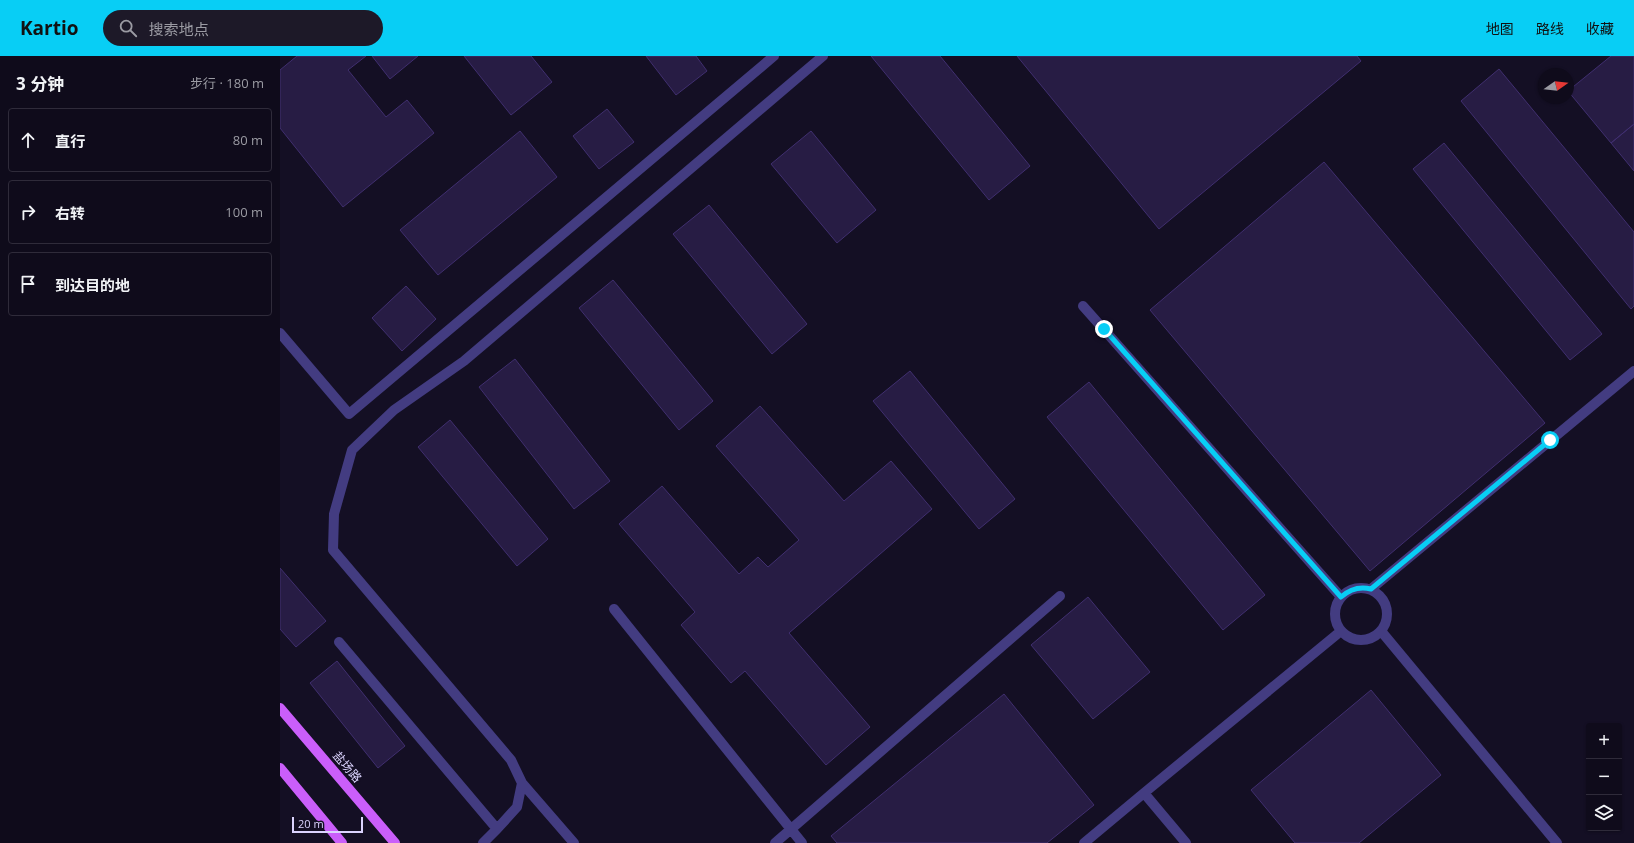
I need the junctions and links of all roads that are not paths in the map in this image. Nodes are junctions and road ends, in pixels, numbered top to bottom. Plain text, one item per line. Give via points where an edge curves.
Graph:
1 (774, 56) edge
2 (823, 56) edge
3 (1083, 306) dead end
4 (280, 333) edge
5 (1634, 371) edge
6 (1371, 589) junction
7 (1060, 596) dead end
8 (1341, 597) junction
9 (614, 609) dead end
10 (1341, 631) junction
11 (1381, 631) junction
12 (340, 642) dead end
13 (280, 708) edge
14 (280, 768) edge
15 (522, 783) junction
16 (1144, 793) junction
17 (497, 829) junction
18 (791, 829) junction
19 (342, 843) edge
20 (395, 843) edge
21 (483, 843) edge
22 (574, 843) edge
23 (774, 843) edge
24 (802, 843) edge
25 (1084, 843) edge
26 (1186, 843) edge
27 (1557, 843) edge

1 - 4 street via 348,414
2 - 15 street via 464,361 394,410 352,450 334,514 333,550 511,760
3 - 8 street
5 - 6 street
6 - 8 street via 1355,588
6 - 11 street via 1384,600 1387,608 1386,624
7 - 18 street
8 - 10 street via 1336,605 1335,614 1336,623
9 - 18 street
10 - 11 street via 1352,638 1366,640
10 - 16 street
11 - 27 street
12 - 17 street
13 - 20 main road, 盐场路
14 - 19 main road
15 - 17 street via 517,808
15 - 22 street
16 - 25 street
16 - 26 street
17 - 21 street
18 - 23 street
18 - 24 street

